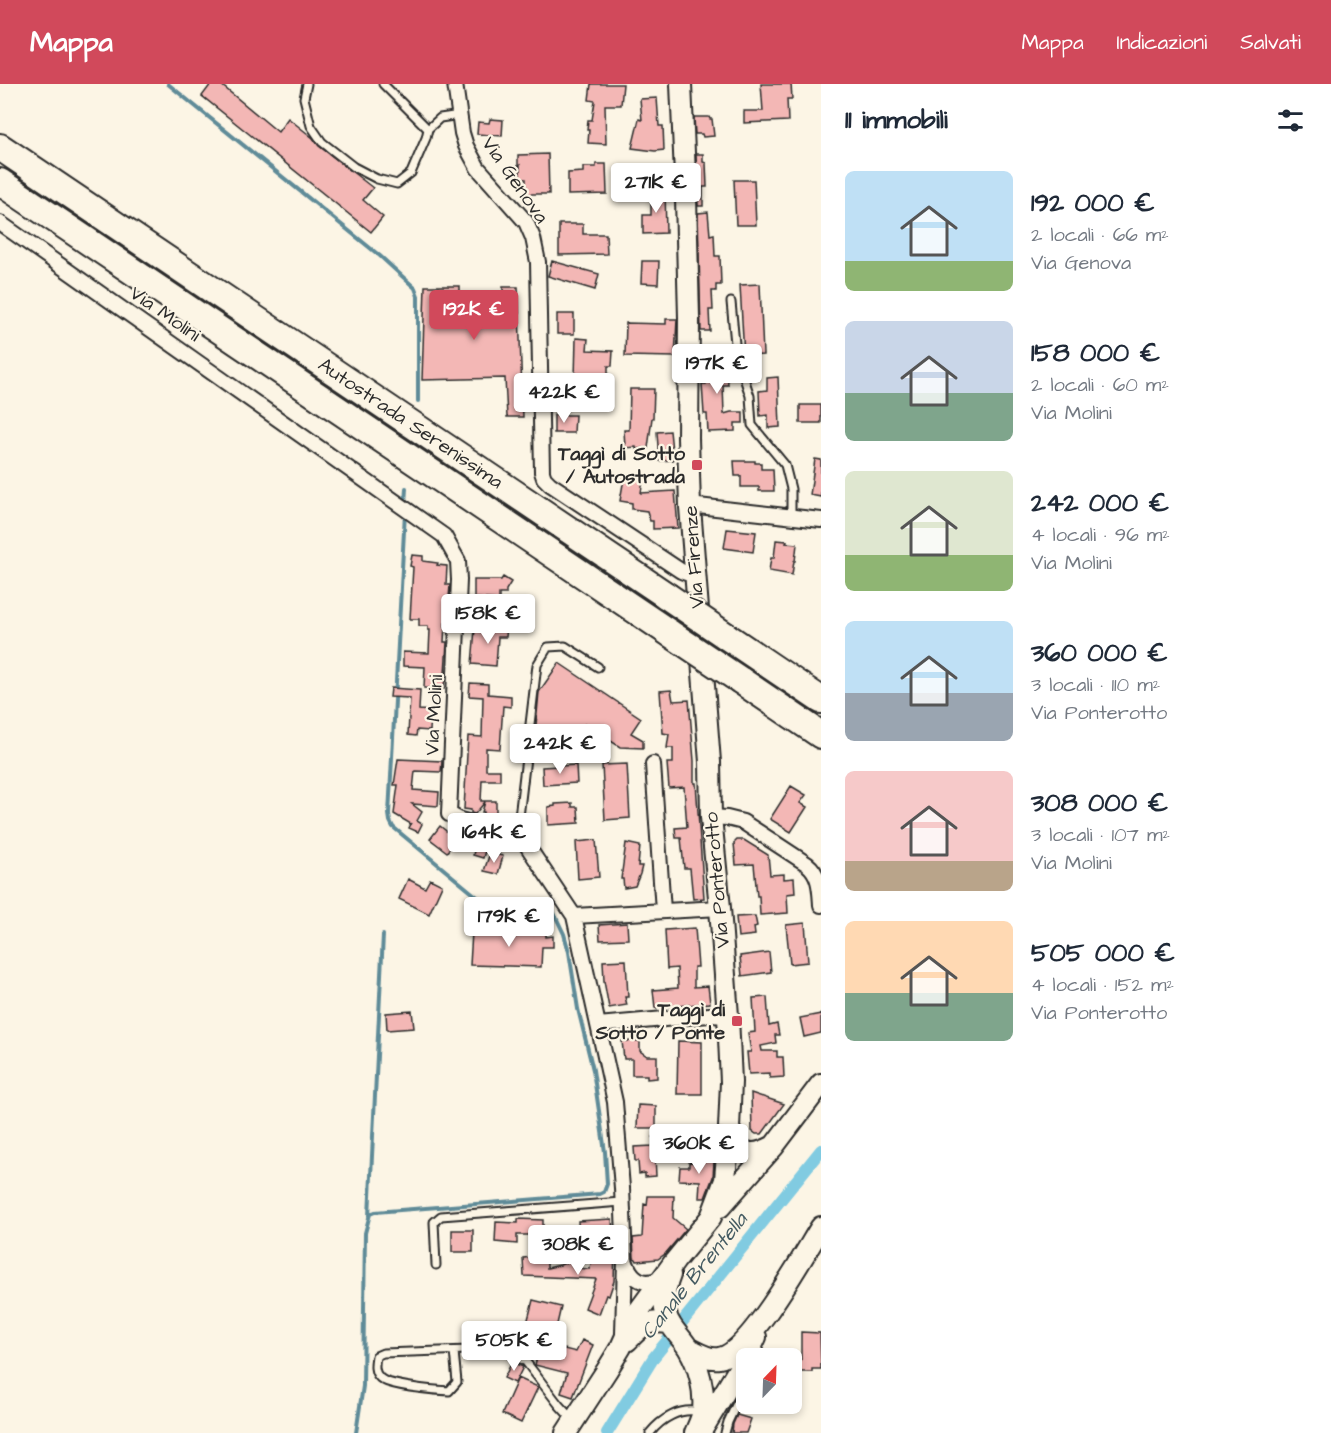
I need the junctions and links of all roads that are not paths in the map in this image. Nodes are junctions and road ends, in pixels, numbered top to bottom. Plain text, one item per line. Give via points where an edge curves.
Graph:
1 (307, 84) edge
2 (383, 84) edge
3 (455, 84) edge
4 (681, 84) edge
5 (460, 115) junction
6 (428, 129) junction
7 (0, 147) edge
8 (0, 182) edge
9 (0, 223) edge
10 (732, 302) dead end
11 (690, 507) junction
12 (791, 516) junction
13 (821, 520) edge
14 (695, 574) junction
15 (699, 633) joint
16 (598, 667) dead end
17 (821, 700) edge
18 (821, 735) edge
19 (653, 764) dead end
20 (711, 817) junction
21 (517, 834) junction
22 (821, 905) edge
23 (720, 908) junction
24 (663, 911) junction
25 (574, 916) junction
26 (728, 1016) junction
27 (598, 1025) junction
28 (820, 1085) edge
29 (729, 1128) junction
30 (774, 1146) junction
31 (622, 1202) junction
32 (711, 1217) junction
33 (821, 1227) edge
34 (625, 1260) junction
35 (436, 1265) dead end
36 (669, 1269) junction
37 (762, 1320) junction
38 (670, 1324) junction
39 (622, 1344) junction
40 (688, 1347) junction
41 (454, 1351) junction
42 (736, 1405) edge
43 (703, 1413) junction
44 (570, 1427) edge
45 (650, 1433) edge
46 (695, 1433) edge
47 (700, 1433) edge
48 (725, 1433) edge

1 - 6 lane via 304,98 311,126 322,142 377,179 397,184 411,173
2 - 6 lane
3 - 5 street, Via Genova
4 - 11 main road, Via Firenze via 689,318
5 - 6 lane via 440,118
5 - 14 street, Via Genova via 466,146 478,168 525,222 533,238 538,262 544,478 681,571
7 - 17 highway, Autostrada Serenissima, bridge
8 - 18 highway, Autostrada Serenissima, bridge
9 - 21 street, Via Molini via 444,536 458,561 459,580 449,814
10 - 12 lane via 736,354 750,396 752,425 785,465 791,489
11 - 12 street
11 - 14 main road, Via Firenze
12 - 13 street
14 - 15 main road, Via Firenze
15 - 20 main road, Via Ponterotto
16 - 21 lane via 565,646 548,647 537,665
19 - 24 street
20 - 22 street via 743,822 807,864 818,880
20 - 23 main road, Via Ponterotto
21 - 25 street
23 - 24 street
23 - 26 main road, Via Ponterotto
24 - 25 street
25 - 27 street
26 - 27 street
26 - 29 main road, Via Ponterotto
27 - 31 street via 615,1102
28 - 30 main road
29 - 30 main road via 737,1145 746,1152 757,1154
29 - 32 main road, Via Ponterotto via 725,1180
30 - 32 main road
31 - 34 street
31 - 35 lane via 441,1215 434,1222
32 - 36 main road, Via Ponterotto
33 - 37 main road
34 - 36 street via 631,1273 644,1282 654,1282
34 - 39 street
36 - 38 main road, Via Ponterotto via 664,1300
36 - 39 main road, Via Ponterotto via 635,1316
37 - 40 main road via 747,1339 721,1358 711,1358
37 - 47 main road via 749,1352
38 - 39 main road, Via Ponterotto via 649,1322
38 - 40 main road, Via Ponterotto
39 - 44 main road, Via Ponterotto
40 - 43 main road, Via Ponterotto via 702,1384
41 - 41 lane via 383,1353 376,1356 376,1373 381,1380 393,1384 449,1391 457,1382
41 - 44 lane via 497,1349 526,1362 559,1405
42 - 48 lane
43 - 45 lane via 673,1414
43 - 46 main road

